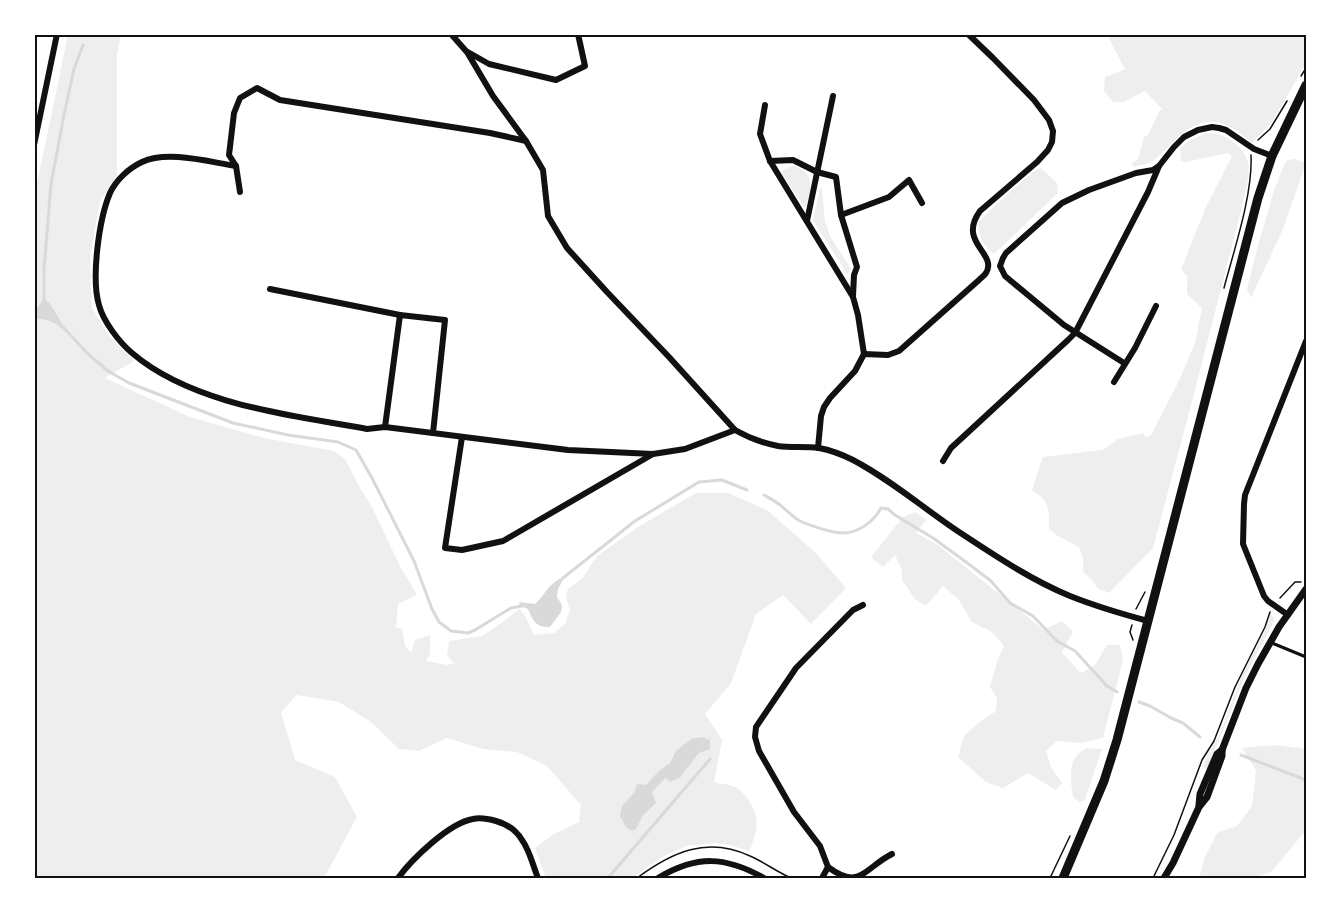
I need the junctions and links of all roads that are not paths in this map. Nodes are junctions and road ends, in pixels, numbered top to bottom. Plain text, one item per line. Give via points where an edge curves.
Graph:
1 (57, 34) edge
2 (451, 34) edge
3 (578, 34) edge
4 (968, 34) edge
5 (466, 51) junction
6 (1304, 81) edge
7 (833, 96) dead end
8 (765, 105) dead end
9 (526, 141) junction
10 (34, 145) edge
11 (1272, 156) junction
12 (770, 161) junction
13 (236, 166) junction
14 (1159, 166) junction
15 (817, 172) junction
16 (240, 192) dead end
17 (922, 203) dead end
18 (841, 215) junction
19 (807, 221) junction
20 (270, 289) dead end
21 (853, 297) junction
22 (1156, 306) dead end
23 (400, 315) junction
24 (1074, 333) junction
25 (1306, 341) edge
26 (864, 354) junction
27 (1124, 363) junction
28 (1114, 382) dead end
29 (385, 427) junction
30 (735, 430) junction
31 (434, 433) junction
32 (462, 437) junction
33 (818, 448) junction
34 (653, 454) junction
35 (943, 461) dead end
36 (1304, 586) edge
37 (862, 605) dead end
38 (1288, 615) junction
39 (1148, 621) junction
40 (1271, 642) junction
41 (1306, 657) edge
42 (892, 854) dead end
43 (828, 867) junction
44 (668, 876) edge
45 (398, 879) edge
46 (538, 879) edge
47 (658, 879) edge
48 (764, 879) edge
49 (822, 879) edge
50 (1063, 879) edge
51 (1164, 879) edge

1 - 10 street
2 - 5 street
3 - 5 street via 585,66 556,80 489,64
4 - 26 street via 1034,100 1049,120 1052,142 1042,157 973,221 972,232 988,266 979,280 899,351 888,355
5 - 9 street via 492,96
6 - 11 main road
7 - 15 street
8 - 12 street via 760,134
9 - 13 street via 280,100 257,88 240,98 234,113 229,155
9 - 30 street via 543,170 548,216 567,248
11 - 14 street via 1226,130 1212,127 1184,137
11 - 39 main road
12 - 15 street via 793,160
12 - 19 street
13 - 16 street
13 - 29 street via 156,158 131,168 120,178 110,192 96,256 99,306 112,330 131,352 188,387 245,407 367,429
14 - 24 street
14 - 24 street via 1062,202 1003,258 1000,266 1005,276
15 - 18 street via 836,177
15 - 19 street
17 - 18 street via 909,180 890,197
18 - 21 street via 857,267
19 - 21 street
20 - 23 street
21 - 26 street
22 - 27 street
23 - 29 street
23 - 31 street via 445,320
24 - 27 street
24 - 35 street via 951,448
25 - 38 street via 1244,504 1243,544 1258,583 1268,601
26 - 33 street via 855,371 824,407
27 - 28 street
29 - 31 street
30 - 33 street via 760,442
30 - 34 street via 685,449
31 - 32 street
32 - 34 street via 568,450
32 - 34 street via 445,548 462,550 503,541
33 - 39 street via 867,468 1040,581 1069,595
36 - 38 street
37 - 43 street via 796,668 756,727 759,751 794,812 820,846
38 - 40 street
39 - 50 main road via 1104,781
40 - 41 lane
40 - 51 street via 1246,688 1200,794 1199,807
42 - 43 street via 854,878 839,875
43 - 49 street
44 - 47 street
44 - 48 street via 680,866 712,861 742,867
45 - 46 street via 447,832 473,819 488,818 505,824 524,841

